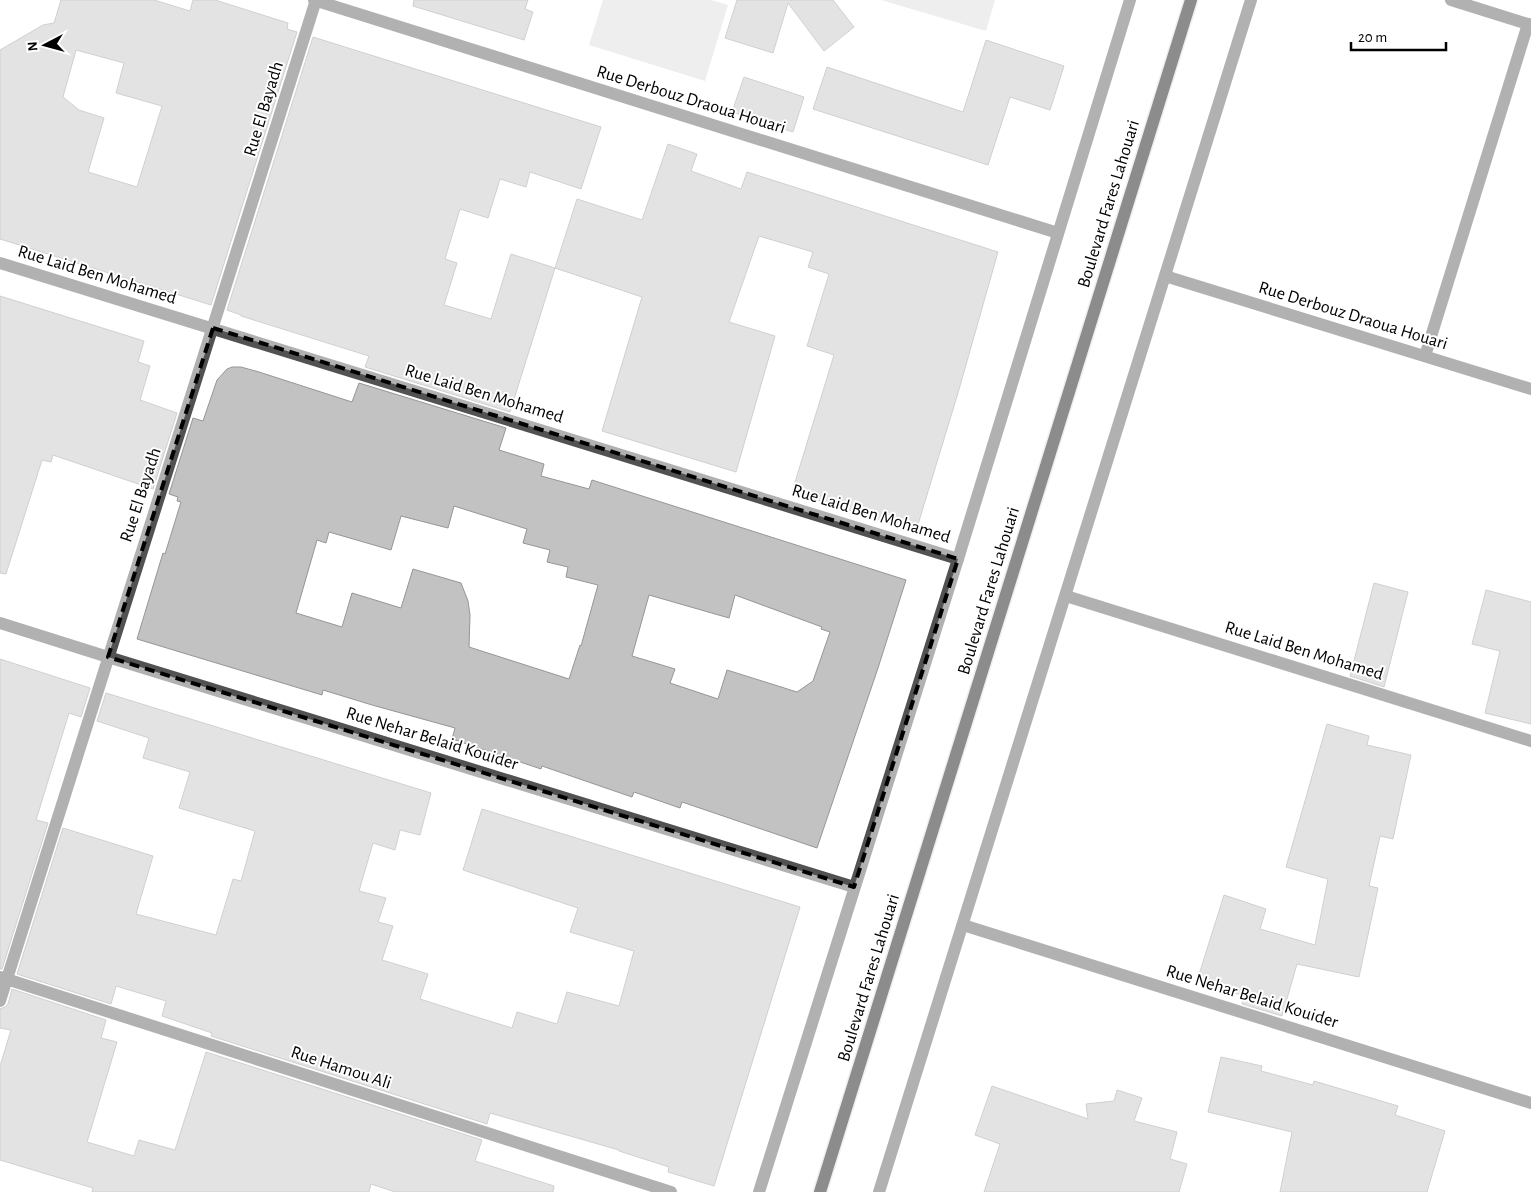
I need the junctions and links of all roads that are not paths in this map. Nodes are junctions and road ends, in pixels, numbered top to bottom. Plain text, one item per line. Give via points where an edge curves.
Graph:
1 (316, 0) edge
2 (1130, 0) edge
3 (1191, 0) edge
4 (1251, 0) edge
5 (1451, 0) edge
6 (1529, 24) edge
7 (1058, 233) junction
8 (0, 263) edge
9 (1166, 276) junction
10 (213, 328) junction
11 (1425, 356) junction
12 (1531, 389) edge
13 (958, 559) junction
14 (1066, 596) junction
15 (0, 622) edge
16 (108, 658) junction
17 (1531, 741) edge
18 (854, 887) junction
19 (963, 925) junction
20 (4, 978) edge
21 (0, 1001) edge
22 (1531, 1103) edge
23 (671, 1192) edge
24 (759, 1192) edge
25 (820, 1192) edge
26 (879, 1192) edge

1 - 7 street, Rue Derbouz Draoua Houari
1 - 10 street, Rue El Bayadh
2 - 7 street
3 - 25 main road, Boulevard Fares Lahouari
4 - 9 street
5 - 6 street
6 - 11 street
7 - 13 street
8 - 10 street, Rue Laid Ben Mohamed
9 - 11 street, Rue Derbouz Draoua Houari
9 - 14 street
10 - 13 street, Rue Laid Ben Mohamed
10 - 16 street, Rue El Bayadh
11 - 12 street, Rue Derbouz Draoua Houari
13 - 18 street
14 - 17 street, Rue Laid Ben Mohamed
14 - 19 street
15 - 16 street, Rue Nehar Belaid Kouider
16 - 18 street, Rue Nehar Belaid Kouider
16 - 20 street, Rue El Bayadh
18 - 24 street
19 - 22 street, Rue Nehar Belaid Kouider
19 - 26 street
20 - 21 street, Rue El Bayadh
20 - 23 street, Rue Hamou Ali

